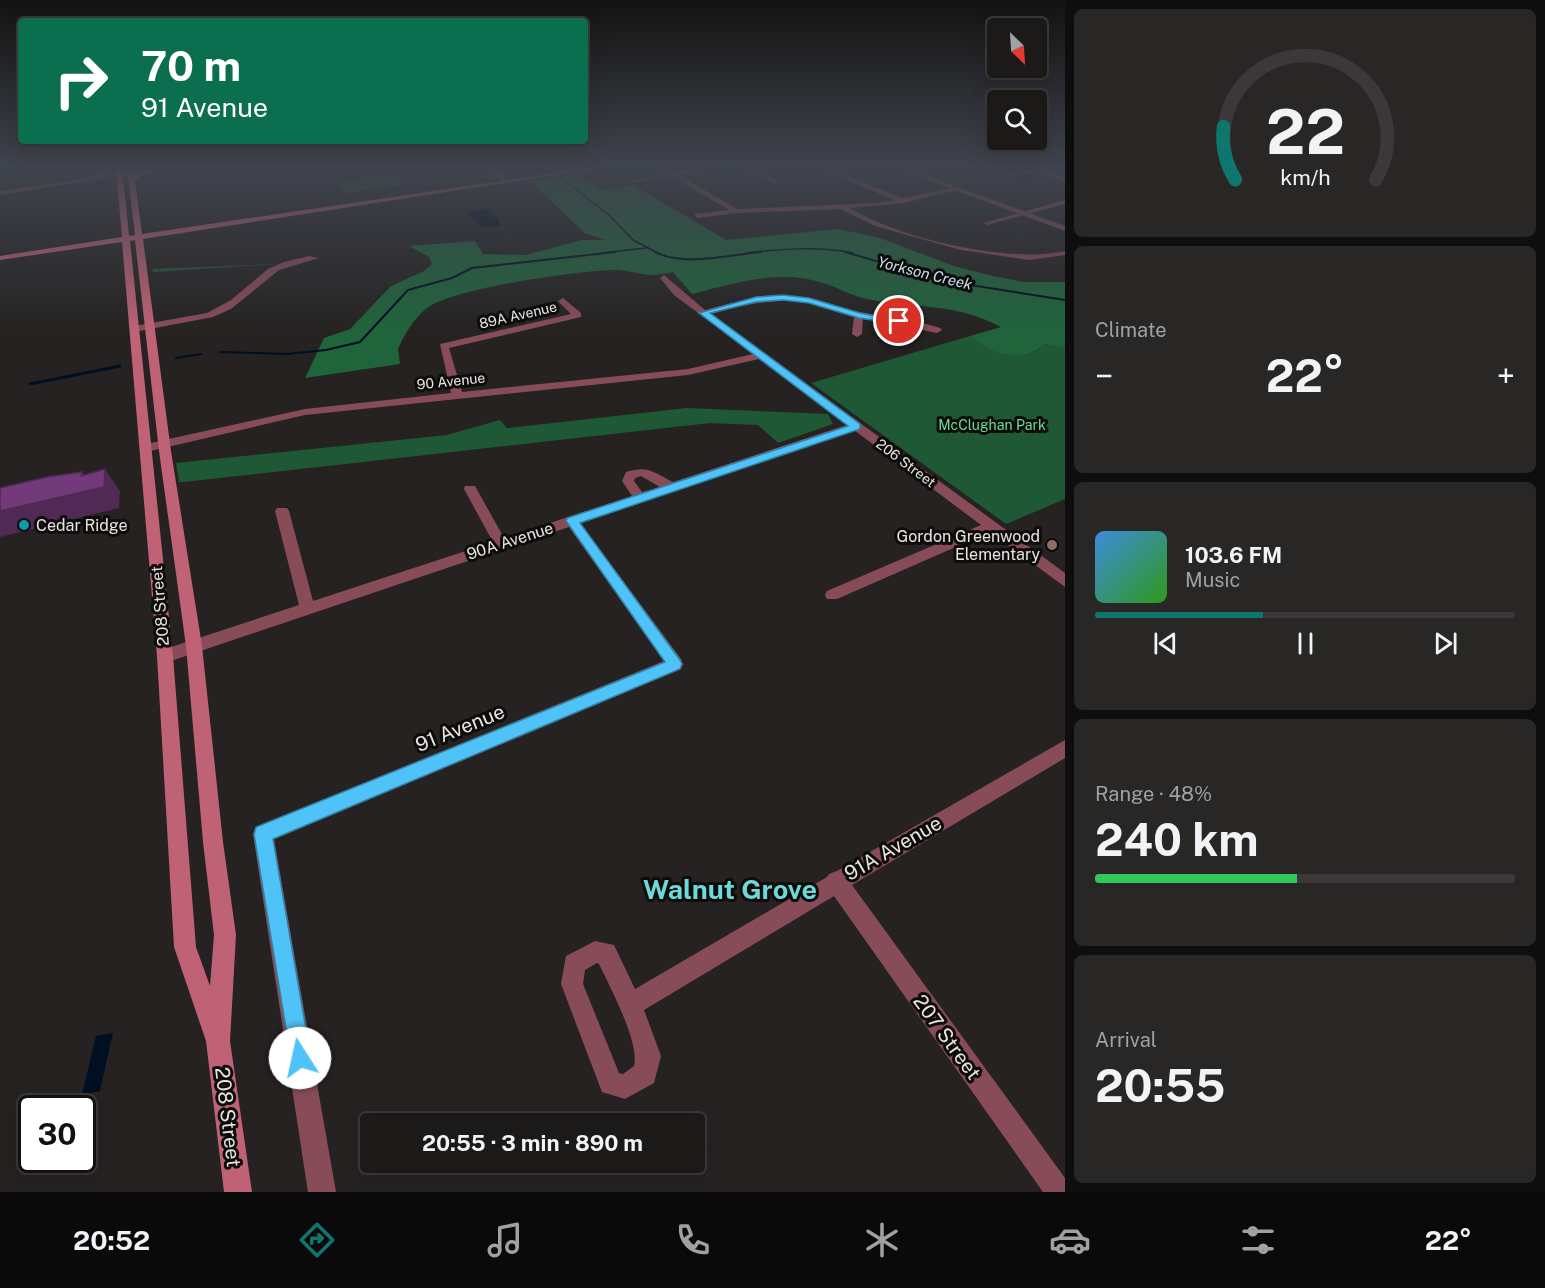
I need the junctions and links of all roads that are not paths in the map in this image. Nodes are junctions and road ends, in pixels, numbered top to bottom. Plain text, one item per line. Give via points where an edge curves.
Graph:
1 (125, 223) edge
2 (139, 223) edge
3 (231, 223) edge
4 (238, 223) edge
5 (873, 223) edge
6 (1048, 223) edge
7 (1065, 229) edge
8 (140, 233) junction
9 (167, 233) junction
10 (127, 239) junction
11 (101, 242) junction
12 (142, 249) junction
13 (0, 253) edge
14 (1065, 253) edge
15 (0, 258) edge
16 (315, 258) dead end
17 (664, 278) dead end
18 (563, 301) dead end
19 (703, 313) junction
20 (859, 315) junction
21 (143, 328) junction
22 (937, 330) dead end
23 (857, 334) dead end
24 (760, 356) junction
25 (457, 395) junction
26 (856, 426) junction
27 (165, 443) junction
28 (146, 448) junction
29 (671, 487) junction
30 (470, 489) dead end
31 (639, 497) junction
32 (282, 511) dead end
33 (572, 521) junction
34 (992, 526) junction
35 (501, 544) junction
36 (1065, 581) edge
37 (832, 595) dead end
38 (307, 609) junction
39 (194, 646) junction
40 (165, 656) junction
41 (1065, 748) edge
42 (836, 881) junction
43 (630, 1005) junction
44 (218, 1041) junction
45 (238, 1192) edge
46 (322, 1192) edge
47 (1059, 1192) edge

1 - 10 main road, 208 Street
2 - 8 main road, 208 Street
3 - 9 main road
4 - 9 main road
5 - 14 street via 988,253 1027,258
6 - 7 street
8 - 9 main road
8 - 9 main road
8 - 10 main road
8 - 12 main road, 208 Street
9 - 12 main road
10 - 11 main road
10 - 11 main road
10 - 21 main road, 208 Street
11 - 13 main road
11 - 15 main road
12 - 21 main road, 208 Street
16 - 21 street via 284,264 269,272 220,311
17 - 19 street, 206 Street
18 - 25 street, 89A Avenue via 578,315 444,346
19 - 20 street via 783,297 809,300
19 - 24 street, 206 Street
20 - 22 street
20 - 23 street
21 - 27 main road, 208 Street
21 - 28 main road, 208 Street
24 - 25 street, 90 Avenue via 688,372
24 - 26 street, 206 Street
25 - 27 street, 90 Avenue via 287,415
26 - 29 street, 90A Avenue
26 - 34 street, 206 Street
27 - 28 street, 90 Avenue
27 - 39 main road, 208 Street
28 - 40 main road, 208 Street
29 - 31 street, 90A Avenue
29 - 31 street via 642,471 630,475 628,481
30 - 35 street
31 - 33 street, 90A Avenue
32 - 38 street
33 - 35 street, 90A Avenue
33 - 46 street, 91 Avenue via 675,664 263,834
34 - 36 street, 206 Street
34 - 37 street
35 - 38 street, 90A Avenue
38 - 39 street, 90A Avenue
39 - 40 street, 90A Avenue
39 - 44 main road, 208 Street via 225,935
40 - 44 main road, 208 Street via 185,947
41 - 42 street, 91A Avenue
42 - 43 street, 91A Avenue
42 - 47 street, 207 Street
43 - 43 street via 606,953 595,952 574,964 572,984 611,1083 625,1087 645,1074 649,1056
44 - 45 main road, 208 Street

